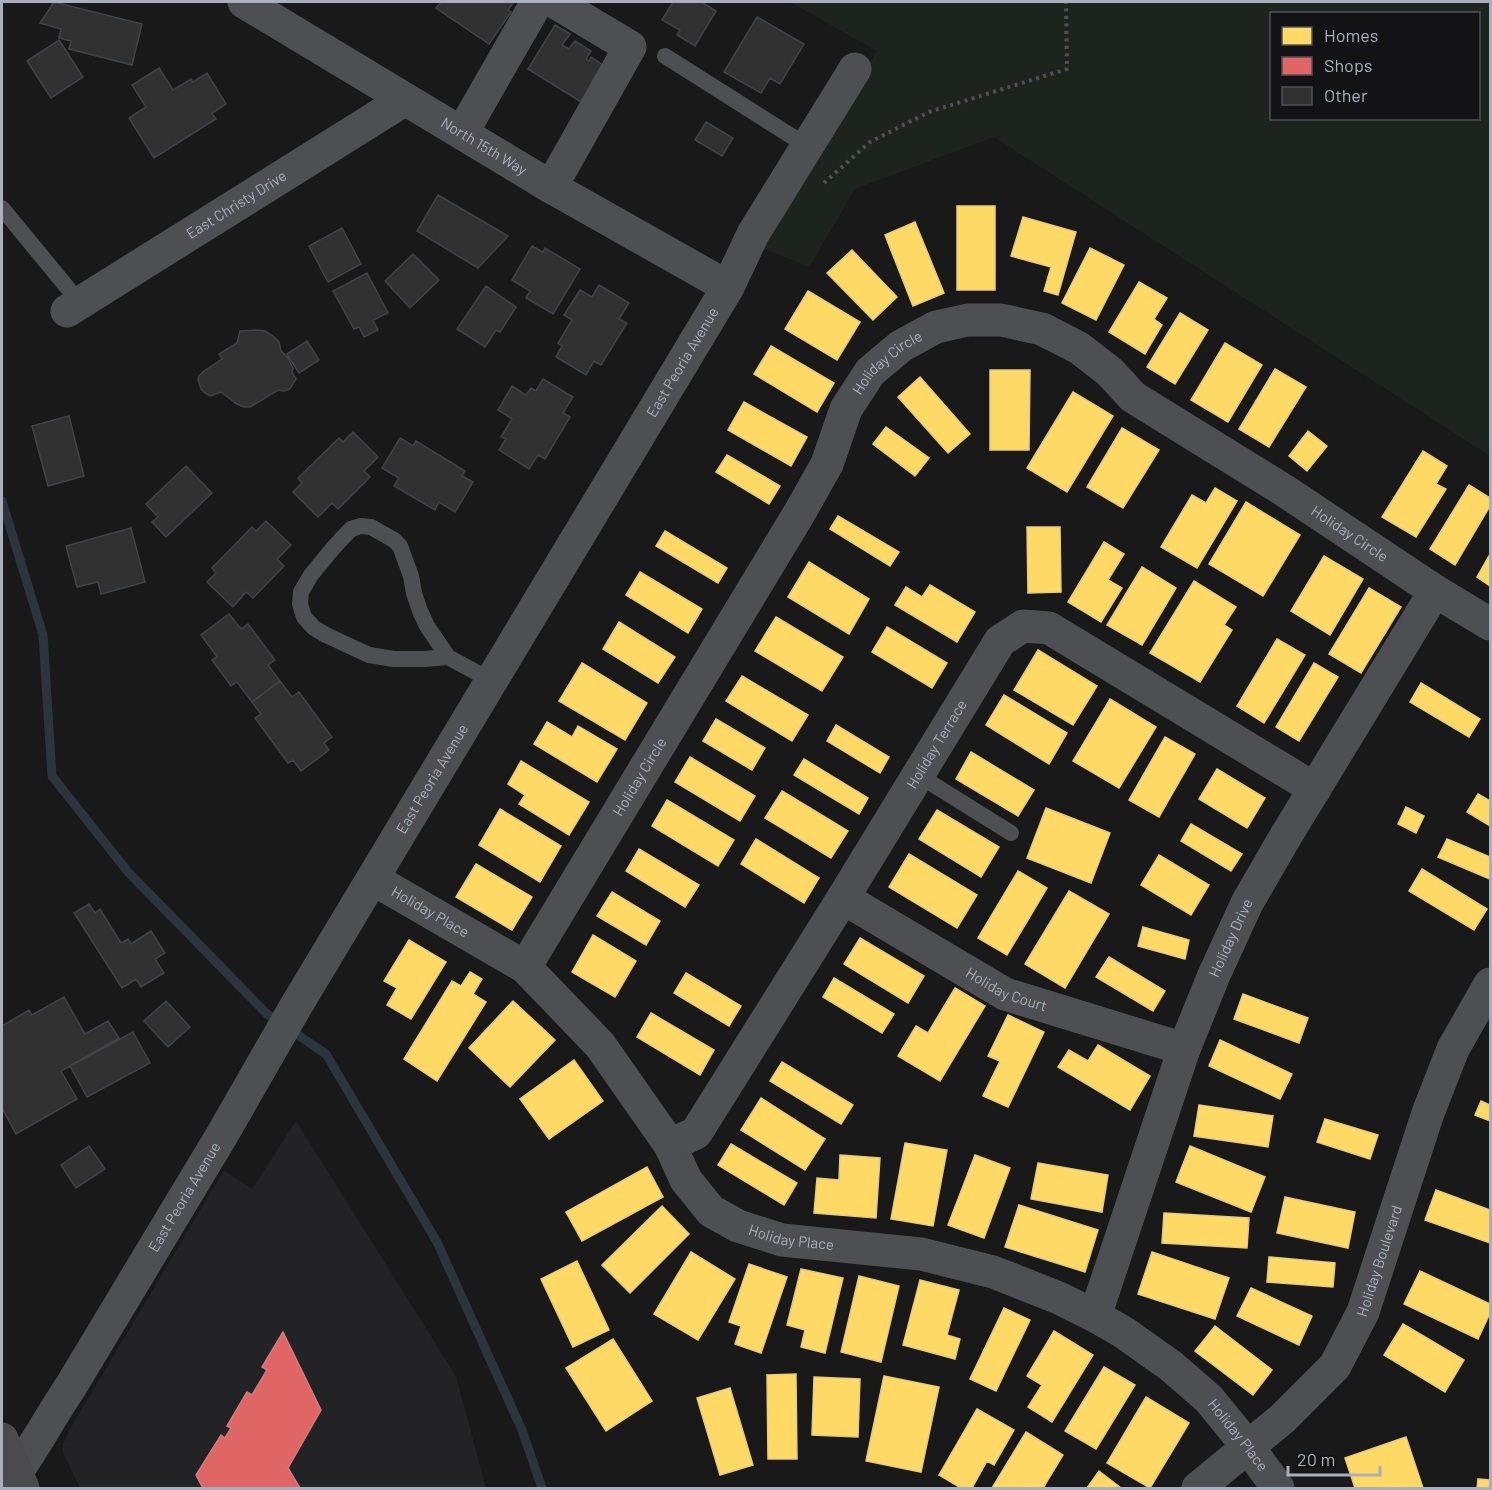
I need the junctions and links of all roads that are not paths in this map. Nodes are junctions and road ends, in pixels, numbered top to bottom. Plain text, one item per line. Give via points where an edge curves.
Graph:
1 (243, 2) edge
2 (537, 2) edge
3 (555, 2) edge
4 (665, 56) dead end
5 (855, 69) dead end
6 (404, 100) junction
7 (462, 133) junction
8 (807, 146) junction
9 (550, 188) junction
10 (2, 208) edge
11 (728, 287) junction
12 (73, 307) joint
13 (1435, 591) junction
14 (1491, 624) edge
15 (448, 657) junction
16 (492, 681) junction
17 (918, 775) junction
18 (1315, 789) junction
19 (1011, 833) dead end
20 (372, 879) junction
21 (843, 898) junction
22 (525, 967) junction
23 (1491, 984) edge
24 (1184, 1049) junction
25 (670, 1145) junction
26 (1095, 1316) junction
27 (2, 1439) edge
28 (1248, 1447) junction
29 (15, 1483) edge
30 (1198, 1488) edge
31 (1278, 1488) edge

1 - 6 street, North 15th Way
2 - 7 street
3 - 9 street via 630,47
4 - 8 lane
5 - 8 street, East Peoria Avenue
6 - 7 street, North 15th Way
6 - 12 street, East Christy Drive
7 - 9 street, North 15th Way
8 - 11 street, East Peoria Avenue via 753,234
9 - 11 street, North 15th Way
10 - 12 lane
11 - 16 street, East Peoria Avenue
13 - 14 street, Holiday Circle
13 - 18 street, Holiday Drive
13 - 22 street, Holiday Circle via 1285,491 1133,397 1110,372 1070,343 1042,329 1001,320 968,320 936,327 901,346 870,372 846,409 827,464 800,512
15 - 15 lane via 393,659 369,655 314,628 304,617 301,592 311,574 351,530 371,527 400,546 423,619
15 - 16 lane
16 - 20 street, East Peoria Avenue
17 - 18 street, Holiday Terrace via 1000,641 1023,626 1049,628
17 - 19 lane
17 - 21 street, Holiday Terrace
18 - 24 street, Holiday Drive via 1247,903
20 - 22 street, Holiday Place
20 - 29 street, East Peoria Avenue
21 - 24 street, Holiday Court via 1005,994
21 - 25 street, Holiday Terrace via 696,1133
22 - 25 street, Holiday Place via 600,1045
23 - 28 street, Holiday Boulevard via 1454,1049 1428,1113 1364,1312 1335,1366
24 - 26 street, Holiday Drive
25 - 26 street, Holiday Place via 686,1180 711,1210 738,1226 782,1240 921,1254 993,1272
26 - 28 street, Holiday Place via 1178,1373 1209,1400
27 - 29 main road
28 - 30 street, Holiday Boulevard
28 - 31 street, Holiday Place

